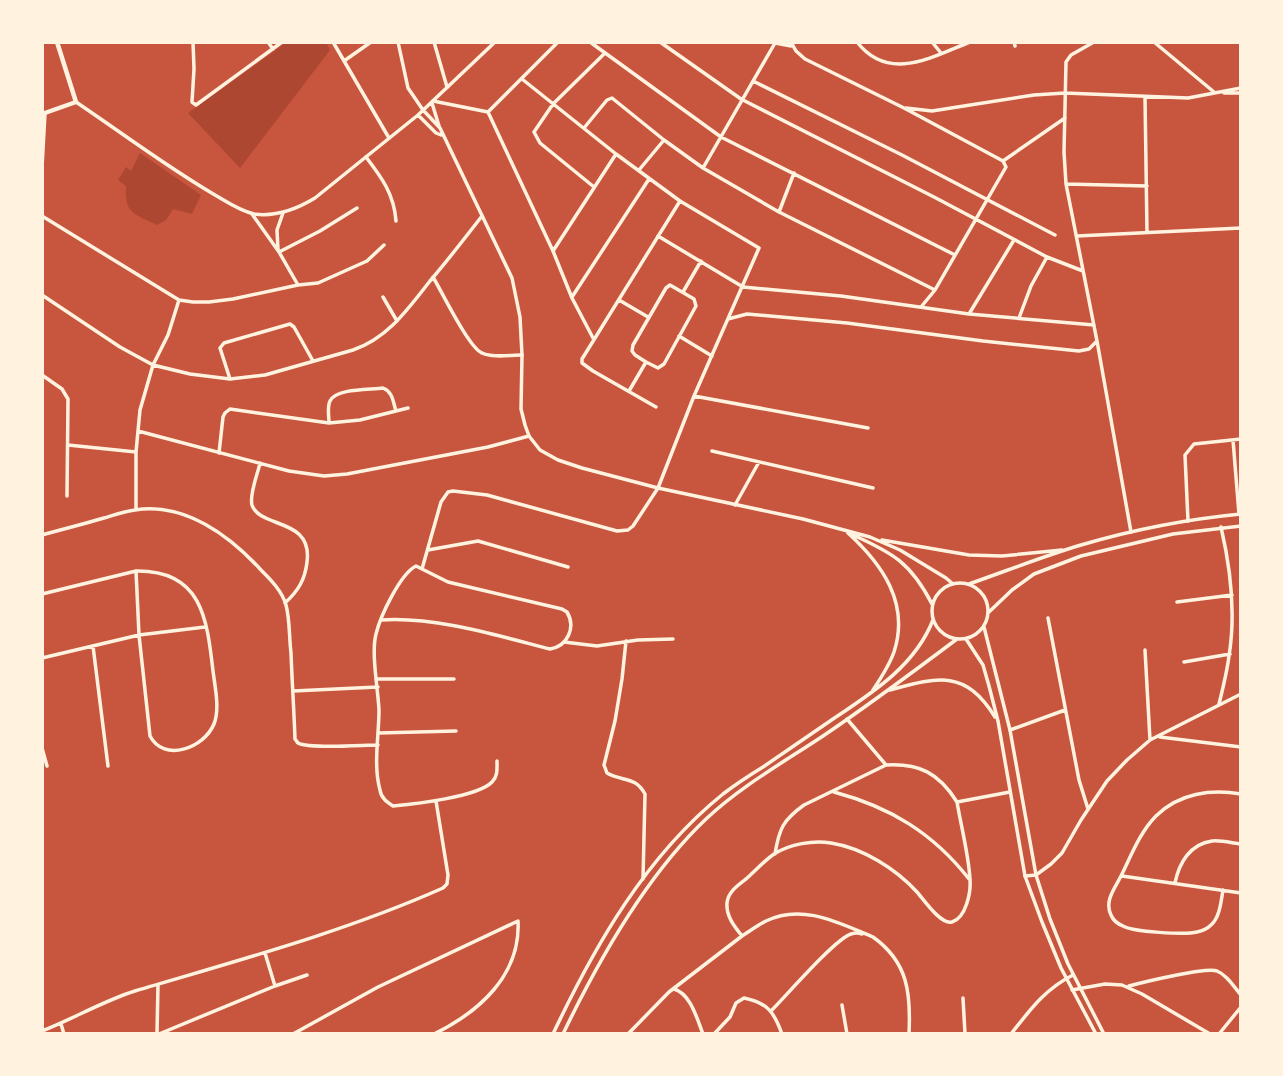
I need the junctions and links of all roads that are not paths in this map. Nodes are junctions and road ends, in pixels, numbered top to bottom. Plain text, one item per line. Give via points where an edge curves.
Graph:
1 (57, 42) edge
2 (193, 42) edge
3 (268, 42) edge
4 (282, 42) edge
5 (333, 42) edge
6 (371, 42) edge
7 (398, 42) edge
8 (434, 42) edge
9 (495, 42) edge
10 (558, 42) edge
11 (590, 42) edge
12 (660, 42) edge
13 (774, 42) edge
14 (857, 42) edge
15 (932, 42) edge
16 (970, 42) edge
17 (1094, 42) edge
18 (1154, 42) edge
19 (792, 44) edge
20 (273, 49) junction
21 (605, 53) junction
22 (941, 53) junction
23 (344, 61) junction
24 (522, 79) junction
25 (753, 81) junction
26 (447, 87) junction
27 (1241, 91) edge
28 (1216, 92) junction
29 (1065, 93) junction
30 (1145, 97) junction
31 (741, 99) junction
32 (76, 102) junction
33 (433, 102) junction
34 (553, 104) junction
35 (904, 108) junction
36 (423, 110) junction
37 (488, 112) junction
38 (43, 114) edge
39 (418, 115) junction
40 (1065, 118) junction
41 (440, 128) junction
42 (584, 128) junction
43 (443, 136) junction
44 (721, 137) junction
45 (389, 138) junction
46 (664, 140) junction
47 (617, 154) junction
48 (366, 157) junction
49 (1003, 161) junction
50 (42, 168) edge
51 (703, 168) junction
52 (639, 170) junction
53 (794, 173) junction
54 (649, 179) junction
55 (1066, 184) junction
56 (1147, 186) junction
57 (594, 187) junction
58 (988, 200) junction
59 (680, 201) junction
60 (357, 208) dead end
61 (779, 212) junction
62 (283, 213) junction
63 (251, 214) junction
64 (42, 216) edge
65 (482, 216) junction
66 (977, 220) junction
67 (396, 221) dead end
68 (1241, 228) edge
69 (1147, 233) junction
70 (1055, 235) dead end
71 (658, 236) junction
72 (1077, 236) junction
73 (1014, 240) junction
74 (384, 245) dead end
75 (553, 251) junction
76 (279, 252) junction
77 (955, 255) junction
78 (1047, 257) junction
79 (701, 261) junction
80 (1083, 271) junction
81 (433, 277) junction
82 (298, 285) junction
83 (743, 287) junction
84 (935, 290) junction
85 (683, 292) junction
86 (42, 295) edge
87 (383, 297) dead end
88 (572, 298) junction
89 (179, 300) junction
90 (619, 300) junction
91 (921, 307) junction
92 (969, 314) junction
93 (648, 317) junction
94 (1019, 318) junction
95 (728, 319) junction
96 (397, 321) junction
97 (1094, 325) junction
98 (679, 336) junction
99 (593, 339) junction
100 (1097, 341) junction
101 (522, 355) junction
102 (712, 356) junction
103 (313, 361) junction
104 (646, 362) junction
105 (153, 365) junction
106 (42, 375) edge
107 (230, 379) junction
108 (629, 391) junction
109 (694, 396) junction
110 (656, 407) dead end
111 (408, 408) dead end
112 (396, 411) junction
113 (329, 423) junction
114 (868, 428) dead end
115 (138, 431) junction
116 (530, 436) junction
117 (1241, 439) edge
118 (1233, 440) junction
119 (68, 444) junction
120 (712, 451) dead end
121 (136, 452) junction
122 (219, 453) junction
123 (759, 461) junction
124 (260, 463) junction
125 (658, 488) junction
126 (873, 488) dead end
127 (67, 496) dead end
128 (735, 505) junction
129 (136, 510) junction
130 (1240, 514) edge
131 (1188, 522) junction
132 (1241, 526) edge
133 (1221, 527) junction
134 (838, 528) junction
135 (848, 533) junction
136 (1131, 533) junction
137 (42, 535) edge
138 (870, 537) junction
139 (1071, 548) junction
140 (428, 550) junction
141 (568, 567) dead end
142 (422, 569) junction
143 (136, 571) junction
144 (953, 584) junction
145 (969, 584) junction
146 (42, 594) edge
147 (1232, 595) junction
148 (285, 603) junction
149 (1177, 603) dead end
150 (932, 605) junction
151 (989, 612) junction
152 (1048, 618) dead end
153 (380, 620) junction
154 (933, 621) junction
155 (205, 627) junction
156 (984, 627) junction
157 (139, 635) junction
158 (673, 639) dead end
159 (957, 639) junction
160 (965, 639) junction
161 (626, 641) junction
162 (564, 642) junction
163 (93, 646) junction
164 (1145, 650) dead end
165 (1230, 654) junction
166 (42, 658) edge
167 (1184, 662) dead end
168 (454, 679) dead end
169 (377, 680) junction
170 (378, 687) junction
171 (293, 691) junction
172 (888, 691) junction
173 (871, 693) junction
174 (1241, 694) edge
175 (1219, 704) junction
176 (1065, 710) junction
177 (847, 719) junction
178 (998, 721) junction
179 (1010, 730) junction
180 (456, 731) dead end
181 (378, 733) junction
182 (1157, 737) junction
183 (1150, 740) junction
184 (378, 745) junction
185 (1241, 747) edge
186 (42, 748) edge
187 (497, 761) dead end
188 (886, 765) junction
189 (47, 766) dead end
190 (108, 766) dead end
191 (832, 791) junction
192 (1010, 792) junction
193 (1241, 794) edge
194 (436, 801) junction
195 (957, 802) junction
196 (1088, 809) junction
197 (1241, 844) edge
198 (775, 854) junction
199 (1036, 875) junction
200 (1025, 876) junction
201 (1121, 876) junction
202 (643, 879) junction
203 (970, 880) junction
204 (1175, 883) junction
205 (1223, 890) junction
206 (1241, 893) edge
207 (742, 936) junction
208 (873, 937) junction
209 (265, 953) junction
210 (307, 975) dead end
211 (1073, 975) junction
212 (1066, 978) junction
213 (158, 985) junction
214 (275, 986) junction
215 (1127, 986) junction
216 (674, 989) junction
217 (1080, 989) junction
218 (1072, 990) junction
219 (1241, 995) edge
220 (963, 998) dead end
221 (842, 1005) dead end
222 (1241, 1007) edge
223 (771, 1011) junction
224 (61, 1024) junction
225 (42, 1031) edge
226 (64, 1034) edge
227 (158, 1034) edge
228 (293, 1034) edge
229 (434, 1034) edge
230 (554, 1034) edge
231 (563, 1034) edge
232 (628, 1034) edge
233 (703, 1034) edge
234 (714, 1034) edge
235 (782, 1034) edge
236 (848, 1034) edge
237 (909, 1034) edge
238 (965, 1034) edge
239 (1011, 1034) edge
240 (1096, 1034) edge
241 (1104, 1034) edge
242 (1210, 1034) edge
243 (1219, 1034) edge

1 - 32 main road
2 - 20 street via 195,105
3 - 20 street
4 - 20 street
5 - 23 street
6 - 23 street
7 - 36 street via 408,88
8 - 26 street
9 - 26 street
10 - 24 street
11 - 21 street
12 - 31 street
13 - 19 street
13 - 25 street
14 - 22 street via 866,52 895,65
15 - 22 street
16 - 22 street
17 - 29 street via 1067,59
18 - 28 street
19 - 35 street via 805,59
21 - 34 street
21 - 44 street
23 - 45 street
24 - 34 street
24 - 37 street
25 - 31 street
25 - 58 street
26 - 33 street
27 - 28 street
28 - 30 street
29 - 30 street
29 - 35 street via 932,111
29 - 40 street
30 - 56 street
31 - 44 street
31 - 66 street
32 - 38 main road
32 - 63 street via 202,187
33 - 36 street
33 - 37 street
33 - 41 street
34 - 42 street
34 - 57 street via 534,132
35 - 49 street
36 - 39 street
36 - 41 street
37 - 75 street
38 - 50 street
39 - 43 street
39 - 45 street
40 - 49 street
40 - 55 street
41 - 43 street
42 - 46 street via 610,98
42 - 47 street
43 - 65 street
44 - 51 street
44 - 53 street
45 - 48 street
46 - 51 street
46 - 52 street
47 - 52 street
47 - 57 street
48 - 62 street via 315,198
48 - 67 street via 392,197
49 - 58 street via 1006,167
51 - 61 street
52 - 54 street
53 - 61 street
53 - 77 street
54 - 59 street
54 - 88 street
55 - 56 street
55 - 72 street
56 - 69 street
57 - 75 street
58 - 66 street
58 - 70 street
59 - 71 street
59 - 83 street via 759,248
60 - 76 street
61 - 84 street
62 - 63 street
62 - 76 street via 277,230
63 - 76 street
64 - 89 street
65 - 81 street
65 - 101 street via 512,278
66 - 73 street
66 - 77 street
68 - 69 street
69 - 72 street
71 - 79 street
71 - 90 street
72 - 80 street
73 - 78 street
73 - 92 street
74 - 82 street via 367,261 342,274
75 - 88 street
76 - 82 street
77 - 84 street
78 - 80 street
78 - 94 street
79 - 83 street
79 - 85 street
80 - 97 street
81 - 96 street
81 - 101 street via 478,350
82 - 89 street via 233,299
83 - 91 street
83 - 95 street
84 - 91 street
85 - 93 street via 668,285
85 - 98 street via 696,303
86 - 105 street
87 - 96 street
88 - 99 street
89 - 105 street
90 - 93 street
90 - 99 street
91 - 92 street
92 - 94 street
93 - 104 street via 632,348
94 - 97 street
95 - 100 street via 747,314 834,321 1079,351
95 - 102 street
96 - 103 street via 365,346
97 - 100 street
98 - 102 street
98 - 104 street via 662,366
99 - 108 street via 582,363
100 - 136 street
101 - 116 street via 521,409
102 - 109 street
103 - 107 street via 265,375
103 - 107 street via 290,324 224,343 220,348
104 - 108 street
105 - 107 street
105 - 115 street
106 - 119 street via 68,399
108 - 110 street
109 - 114 street
109 - 125 street
111 - 112 street
112 - 113 street
112 - 113 street via 391,394 383,388 341,392 329,402
113 - 122 street via 230,409 223,417
115 - 121 street
115 - 122 street
116 - 124 street via 334,476
116 - 125 street via 540,450 558,460
117 - 118 street
118 - 130 street
118 - 131 street via 1194,444 1185,455
119 - 121 street
119 - 127 street
120 - 123 street
121 - 129 street
122 - 124 street
123 - 126 street
123 - 128 street
124 - 148 street via 253,507 294,530 308,553 304,581
125 - 128 street
125 - 140 street via 637,521 622,531 487,495 450,491 442,502
128 - 134 street
129 - 137 street
129 - 148 street via 179,514 221,534 266,575
130 - 131 street
131 - 136 street
132 - 133 street
133 - 147 street
133 - 151 street via 1131,543 1049,567 1023,582
134 - 135 street
134 - 138 street
135 - 150 street via 899,559 916,576
135 - 173 street via 885,575 898,616 894,651
136 - 139 street
138 - 139 street via 969,555
138 - 144 street via 911,556
139 - 145 street
140 - 141 street via 478,541
140 - 142 street
142 - 153 street via 414,566 401,579
142 - 162 street via 448,582 567,612 572,624
143 - 146 street
143 - 155 street via 157,572 183,584 200,605
143 - 157 street
144 - 145 street
144 - 150 street via 940,592
145 - 151 street via 985,597
147 - 149 street
147 - 165 street
148 - 171 street
150 - 154 street
151 - 156 street
152 - 176 street
153 - 162 street via 450,626 550,649
153 - 169 street via 375,640
154 - 159 street via 942,633
154 - 173 street via 915,653
155 - 157 street
155 - 157 street via 212,661 214,724 196,744 181,750 160,748 149,736
156 - 160 street
156 - 179 street
157 - 163 street
158 - 161 street
159 - 160 street
159 - 172 street
160 - 178 street via 983,665
161 - 162 street via 589,646
161 - 202 street via 604,765 607,774 633,781 645,794
163 - 166 street
163 - 190 street
164 - 183 street
165 - 167 street
165 - 175 street
168 - 169 street
169 - 170 street
170 - 171 street
170 - 181 street
171 - 184 street via 295,739 299,743
172 - 177 street
172 - 178 street via 943,680 962,684 982,697
173 - 202 street via 724,793 674,840
174 - 175 street
175 - 182 street
176 - 179 street
176 - 196 street
177 - 188 street
177 - 231 street via 704,820 659,873 613,941
178 - 192 street
179 - 199 street
180 - 181 street
181 - 184 street
182 - 183 street
182 - 185 street
183 - 196 street via 1118,768
184 - 194 street via 380,790 386,801 393,806
186 - 189 street
187 - 194 street via 492,783
188 - 191 street
188 - 195 street via 921,769 948,788
191 - 198 street via 792,813 779,832
191 - 203 street via 879,807 919,829 940,845
192 - 195 street
192 - 200 street
193 - 201 street via 1205,792 1167,807 1145,830
194 - 209 street via 448,875 443,888
195 - 203 street
196 - 199 street via 1062,853
197 - 204 street via 1214,841 1191,850
198 - 203 street via 815,842 848,848 883,863 946,922 959,918 966,906
198 - 207 street via 732,891 727,901 728,914
199 - 200 street
199 - 211 street
200 - 212 street
201 - 204 street
201 - 205 street via 1108,902 1111,915 1121,926 1136,930 1205,929 1217,916
202 - 230 street via 597,949
204 - 205 street
205 - 206 street
207 - 208 street via 779,915 798,914 816,915
207 - 216 street
208 - 223 street via 860,933 844,937
208 - 237 street via 894,956 902,971 911,1007
209 - 213 street
209 - 214 street
210 - 214 street
211 - 212 street
211 - 217 street
212 - 218 street
212 - 239 street via 1031,1007
213 - 224 street
213 - 227 street
214 - 227 street
215 - 217 street
215 - 219 street via 1212,970
215 - 242 street
216 - 232 street
216 - 233 street via 685,996
217 - 218 street
217 - 241 street
218 - 240 street
220 - 238 street
221 - 236 street
222 - 243 street
223 - 234 street via 742,998
223 - 235 street
224 - 225 street
224 - 226 street
228 - 229 street via 378,987 518,921 515,952 500,982 471,1012

